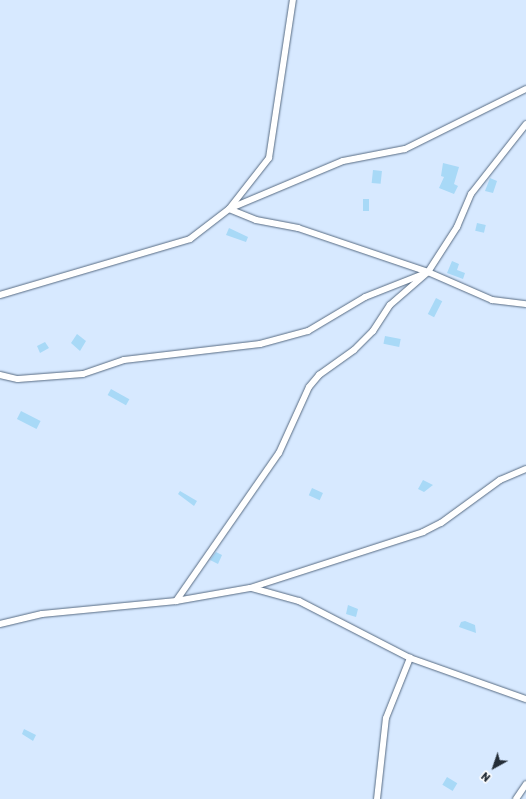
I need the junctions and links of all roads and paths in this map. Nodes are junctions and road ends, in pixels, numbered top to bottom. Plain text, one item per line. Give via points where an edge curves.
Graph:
1 (294, 0) edge
2 (526, 89) edge
3 (526, 124) edge
4 (229, 209) junction
5 (428, 272) junction
6 (0, 295) edge
7 (526, 304) edge
8 (0, 375) edge
9 (526, 469) edge
10 (250, 588) junction
11 (176, 601) junction
12 (0, 624) edge
13 (410, 658) junction
14 (526, 699) edge
15 (526, 784) edge
16 (377, 799) edge
17 (516, 799) edge

1 - 4 street via 269,158
2 - 4 street via 405,149 343,161
3 - 5 street via 471,194 457,227
4 - 5 street via 256,220 298,228
4 - 6 street via 190,240
5 - 7 street via 492,300
5 - 8 street via 365,297 308,331 260,344 124,360 83,374 18,379
5 - 11 street via 390,305 373,330 354,350 319,375 309,387 279,453
9 - 10 street via 500,480 441,523 423,532
10 - 11 street
10 - 13 street via 298,600
11 - 12 street via 42,614
13 - 14 street
13 - 16 street via 386,718
15 - 17 street

